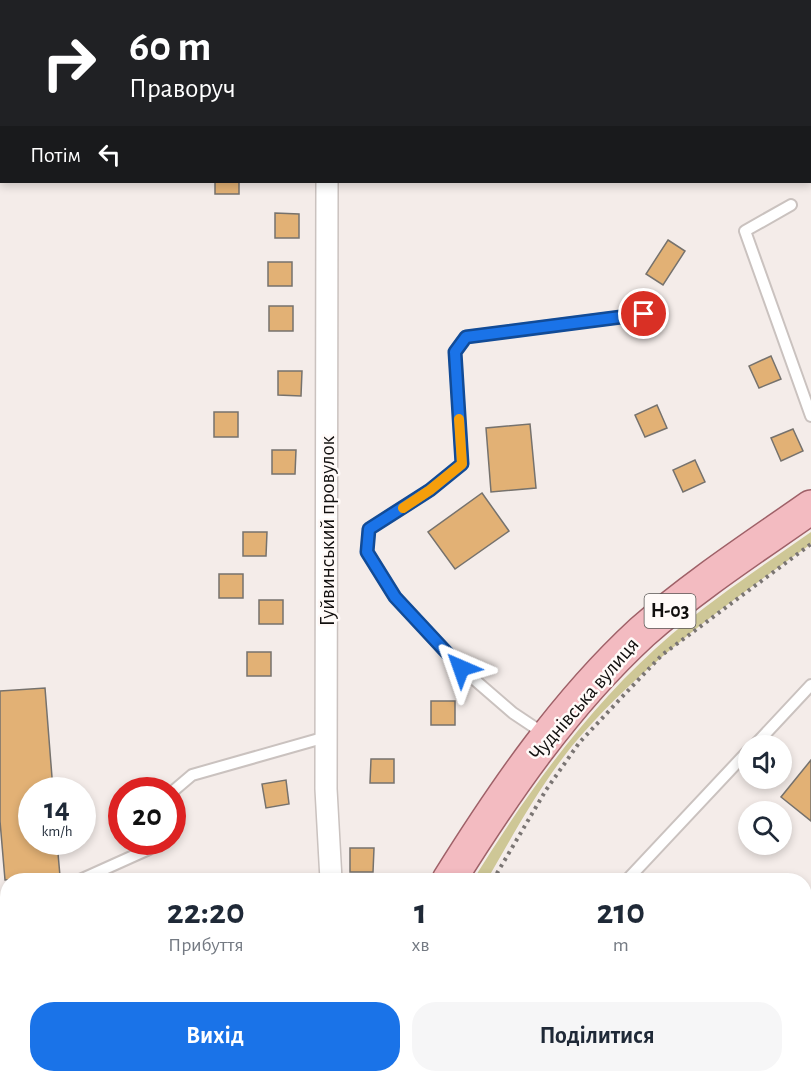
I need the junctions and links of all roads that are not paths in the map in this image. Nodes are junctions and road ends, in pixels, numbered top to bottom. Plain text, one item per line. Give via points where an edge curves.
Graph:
1 (327, 183) edge
2 (791, 205) dead end
3 (644, 314) dead end
4 (811, 416) edge
5 (811, 507) edge
6 (811, 685) edge
7 (764, 735) edge
8 (326, 737) junction
9 (549, 737) junction
10 (738, 762) edge
11 (186, 780) edge
12 (136, 855) edge
13 (96, 873) edge
14 (331, 873) edge
15 (454, 873) edge
16 (634, 873) edge

1 - 8 street, Гуйвинський провулок
2 - 4 lane via 745,231
3 - 9 lane via 466,337 455,352 462,464 369,529 367,552 395,597 461,668 513,713
5 - 9 main road, Чуднівська вулиця / Н-03 via 643,632 602,672
6 - 7 lane
8 - 11 lane via 192,775
8 - 14 street, Гуйвинський провулок
9 - 15 main road, Чуднівська вулиця / Н-03 via 505,793
10 - 16 lane
12 - 13 lane

